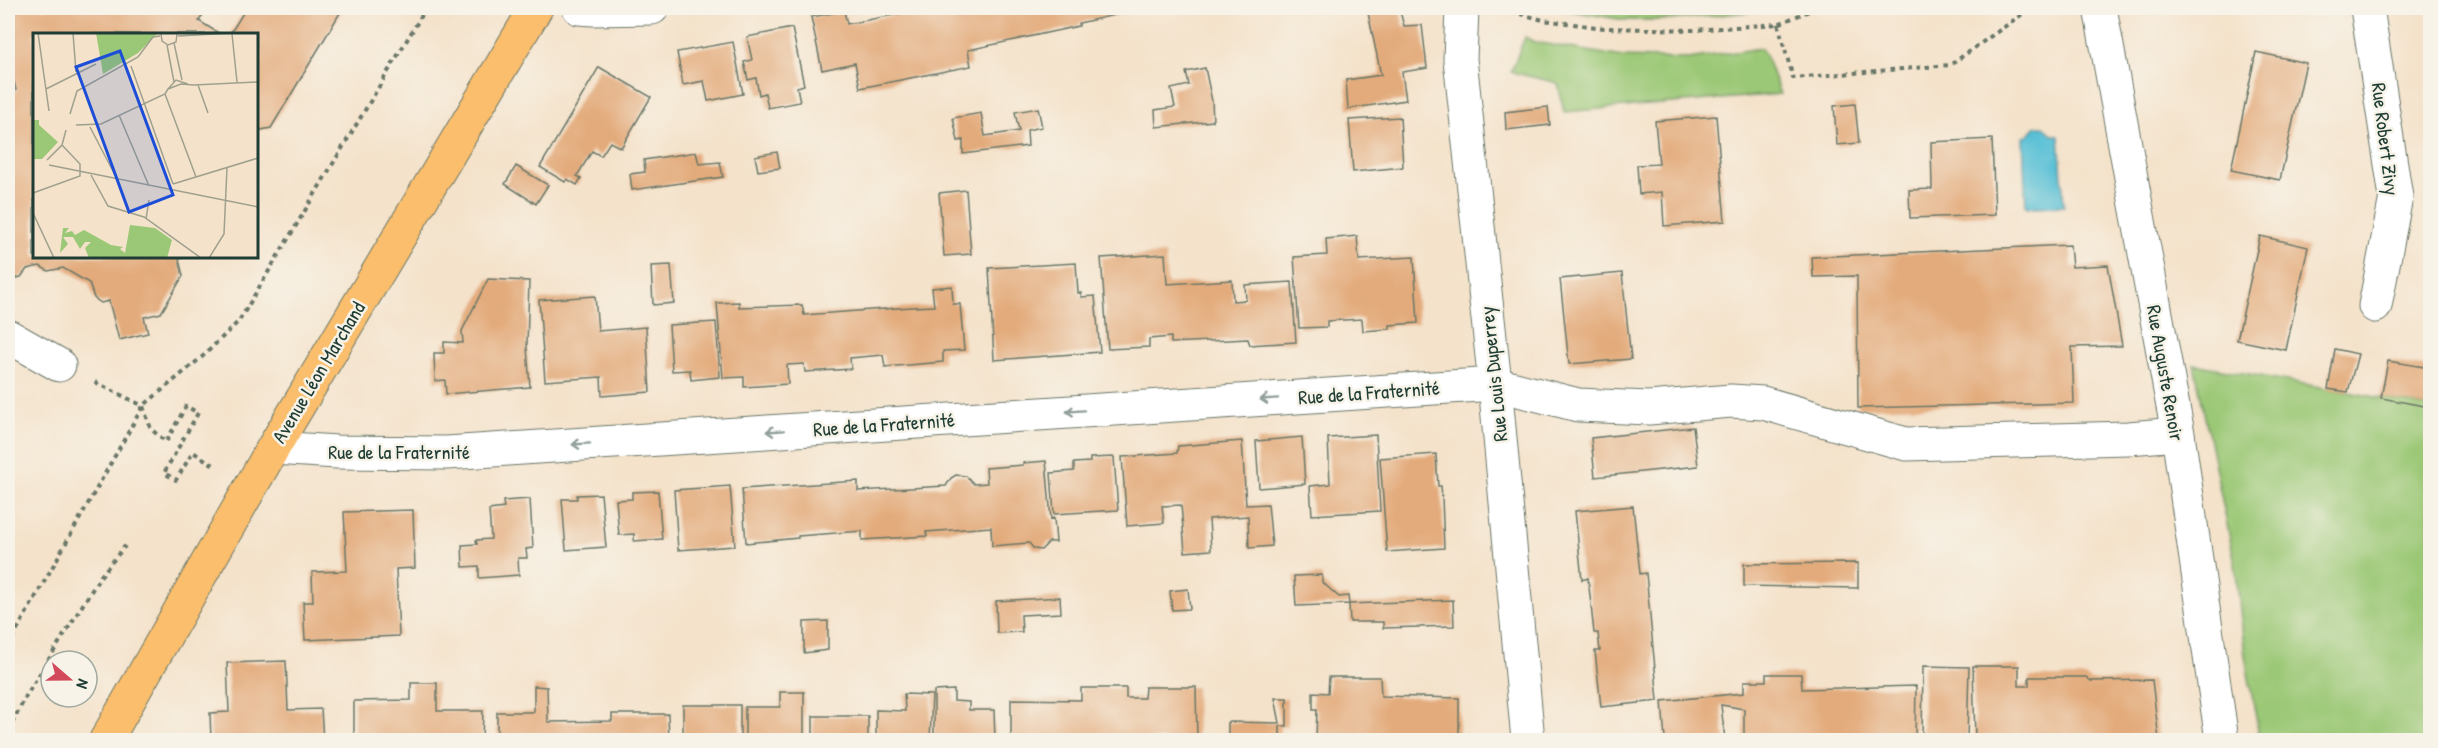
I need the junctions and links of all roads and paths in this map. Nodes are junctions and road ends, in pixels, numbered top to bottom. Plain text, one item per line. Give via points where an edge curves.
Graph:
1 (426, 8) edge
2 (536, 8) edge
3 (579, 8) edge
4 (652, 8) edge
5 (1462, 8) edge
6 (1500, 8) edge
7 (1816, 8) edge
8 (2031, 8) edge
9 (2100, 8) edge
10 (2367, 8) edge
11 (1778, 24) junction
12 (2375, 306) dead end
13 (8, 336) edge
14 (59, 366) joint
15 (1495, 384) junction
16 (143, 406) junction
17 (2178, 434) junction
18 (273, 448) junction
19 (219, 468) dead end
20 (125, 546) dead end
21 (8, 646) edge
22 (8, 731) edge
23 (106, 741) edge
24 (1528, 741) edge
25 (2222, 741) edge

1 - 16 path via 239,321
2 - 18 main road, Avenue Léon Marchand
3 - 4 street
5 - 15 street, Rue Louis Duperrey via 1460,59
6 - 11 path via 1543,20 1604,28 1694,30
7 - 11 path
8 - 11 path via 1950,65 1793,78
9 - 17 street, Rue Auguste Renoir
10 - 12 street, Rue Robert Zivy via 2396,197
13 - 14 street
14 - 16 path
15 - 17 street, Rue de la Fraternité via 1578,405 1649,408 1731,401 1763,403 1906,444
15 -> 18 street, Rue de la Fraternité via 447,453
15 - 24 street, Rue Louis Duperrey
16 - 19 path via 151,429 166,442 186,406 198,413 164,473 176,480 193,452
16 - 21 path
17 - 25 street, Rue Auguste Renoir
18 - 23 main road, Avenue Léon Marchand
20 - 22 path via 100,577

